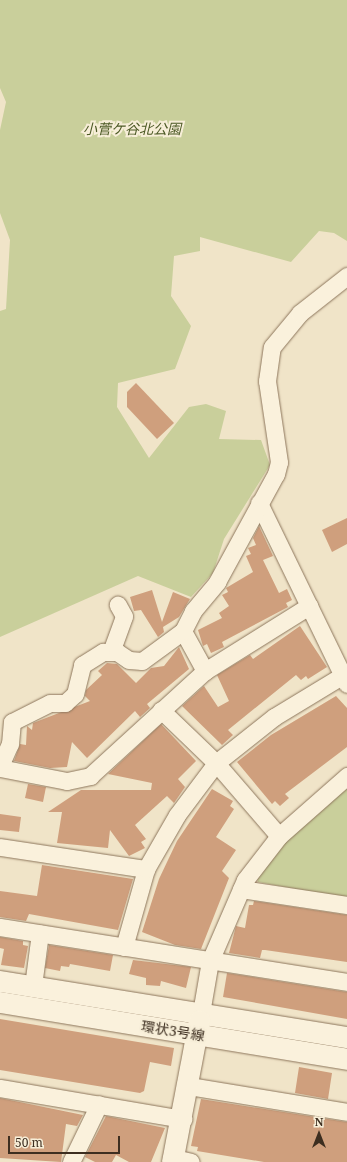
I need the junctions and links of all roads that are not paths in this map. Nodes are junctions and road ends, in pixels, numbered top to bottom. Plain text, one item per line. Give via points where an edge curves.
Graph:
1 (347, 276) edge
2 (259, 503) junction
3 (118, 605) dead end
4 (309, 606) junction
5 (183, 631) junction
6 (111, 652) junction
7 (205, 671) junction
8 (345, 680) edge
9 (161, 710) junction
10 (216, 763) junction
11 (0, 767) edge
12 (347, 776) edge
13 (279, 836) junction
14 (0, 847) edge
15 (146, 869) junction
16 (241, 889) junction
17 (347, 904) edge
18 (0, 927) edge
19 (40, 933) junction
20 (124, 947) junction
21 (210, 961) junction
22 (0, 981) edge
23 (347, 982) edge
24 (33, 986) junction
25 (0, 1002) edge
26 (200, 1013) junction
27 (198, 1035) junction
28 (347, 1037) edge
29 (347, 1059) edge
30 (189, 1086) junction
31 (0, 1088) edge
32 (99, 1104) junction
33 (347, 1112) edge
34 (183, 1119) junction
35 (179, 1161) edge
36 (71, 1162) edge

1 - 2 street via 300,313 272,347 268,381 279,462 276,474
2 - 4 street
2 - 5 street via 217,582 193,612
3 - 6 street via 124,616
4 - 7 street
4 - 8 street
5 - 6 street via 142,661
5 - 7 street
6 - 11 street via 103,652 82,664 75,694 65,703 50,703 15,720 10,744
7 - 9 street
8 - 10 street via 274,717
9 - 10 street
9 - 11 street via 90,776 67,781
10 - 13 street
10 - 15 street via 177,815
12 - 13 street
13 - 16 street
14 - 15 street
15 - 20 street
16 - 17 street
16 - 21 street
18 - 19 street
19 - 20 street
19 - 24 street
20 - 21 street
21 - 23 street
21 - 26 street
22 - 24 street, 環状3号線
24 - 26 street, 環状3号線
25 - 27 street, 環状3号線
26 - 27 street
26 - 28 street, 環状3号線
27 - 29 street, 環状3号線
27 - 30 street
30 - 33 street
30 - 34 street
31 - 32 street
32 - 34 street
32 - 36 street
34 - 35 street

